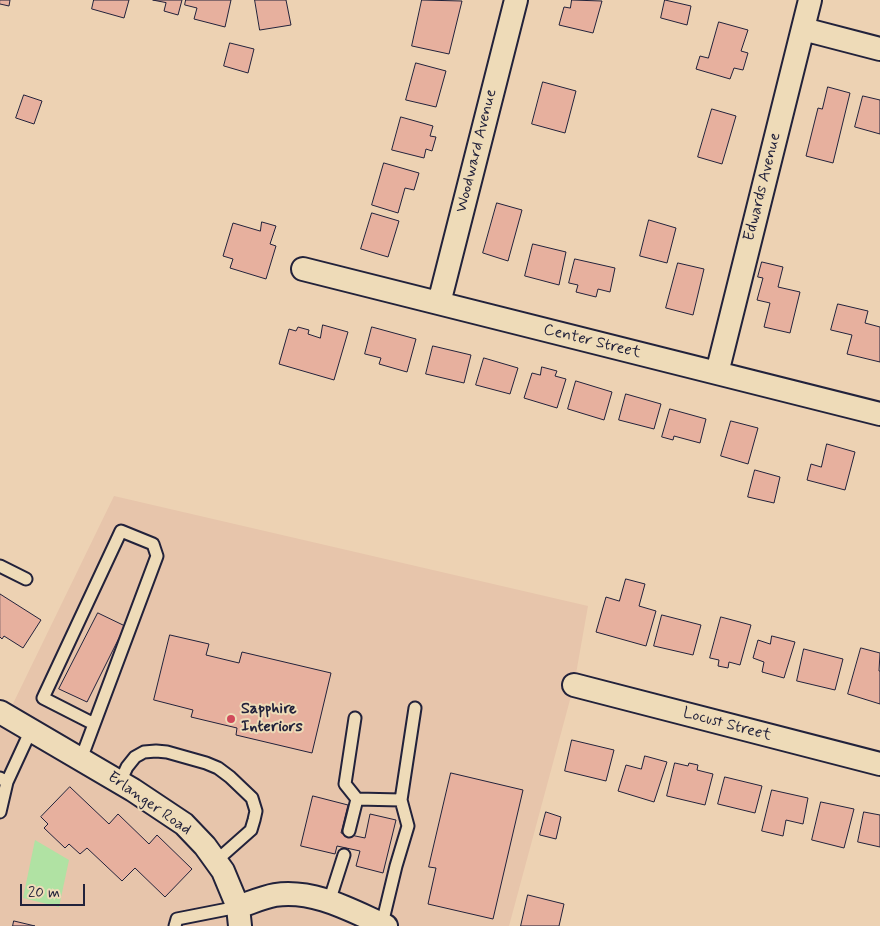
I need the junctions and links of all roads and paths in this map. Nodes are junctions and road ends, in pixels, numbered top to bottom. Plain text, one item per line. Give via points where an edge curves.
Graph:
1 (516, 0) edge
2 (810, 0) edge
3 (803, 29) junction
4 (880, 49) edge
5 (304, 269) dead end
6 (438, 303) junction
7 (717, 374) junction
8 (880, 414) edge
9 (0, 566) edge
10 (26, 579) dead end
11 (574, 685) dead end
12 (415, 708) dead end
13 (0, 712) edge
14 (355, 718) dead end
15 (94, 724) junction
16 (31, 730) junction
17 (81, 759) junction
18 (880, 764) edge
19 (3, 780) edge
20 (120, 782) junction
21 (357, 799) junction
22 (401, 800) junction
23 (0, 812) edge
24 (349, 831) dead end
25 (344, 855) dead end
26 (216, 861) junction
27 (329, 902) junction
28 (239, 916) edge
29 (384, 925) edge
30 (174, 926) edge

1 - 6 street, Woodward Avenue
2 - 3 street, Edwards Avenue
3 - 4 street
3 - 7 street, Edwards Avenue
5 - 6 street, Center Street
6 - 7 street, Center Street
7 - 8 street, Center Street
9 - 10 lane
11 - 18 street, Locust Street
12 - 22 lane
13 - 16 street, Erlanger Road
14 - 21 lane via 345,784
15 - 15 lane via 157,556 153,544 121,531 43,698
15 - 17 lane
16 - 17 street, Erlanger Road
16 - 19 lane
17 - 20 street, Erlanger Road
19 - 23 lane
20 - 26 street, Erlanger Road via 184,824
20 - 26 lane via 135,757 156,751 206,763 230,777 252,798 256,811 251,830
21 - 22 lane
21 - 24 lane
22 - 29 lane via 408,826
25 - 27 lane
26 - 28 street, Erlanger Road via 223,871
27 - 28 street via 296,895 275,895
27 - 29 street
28 - 30 lane via 177,918

